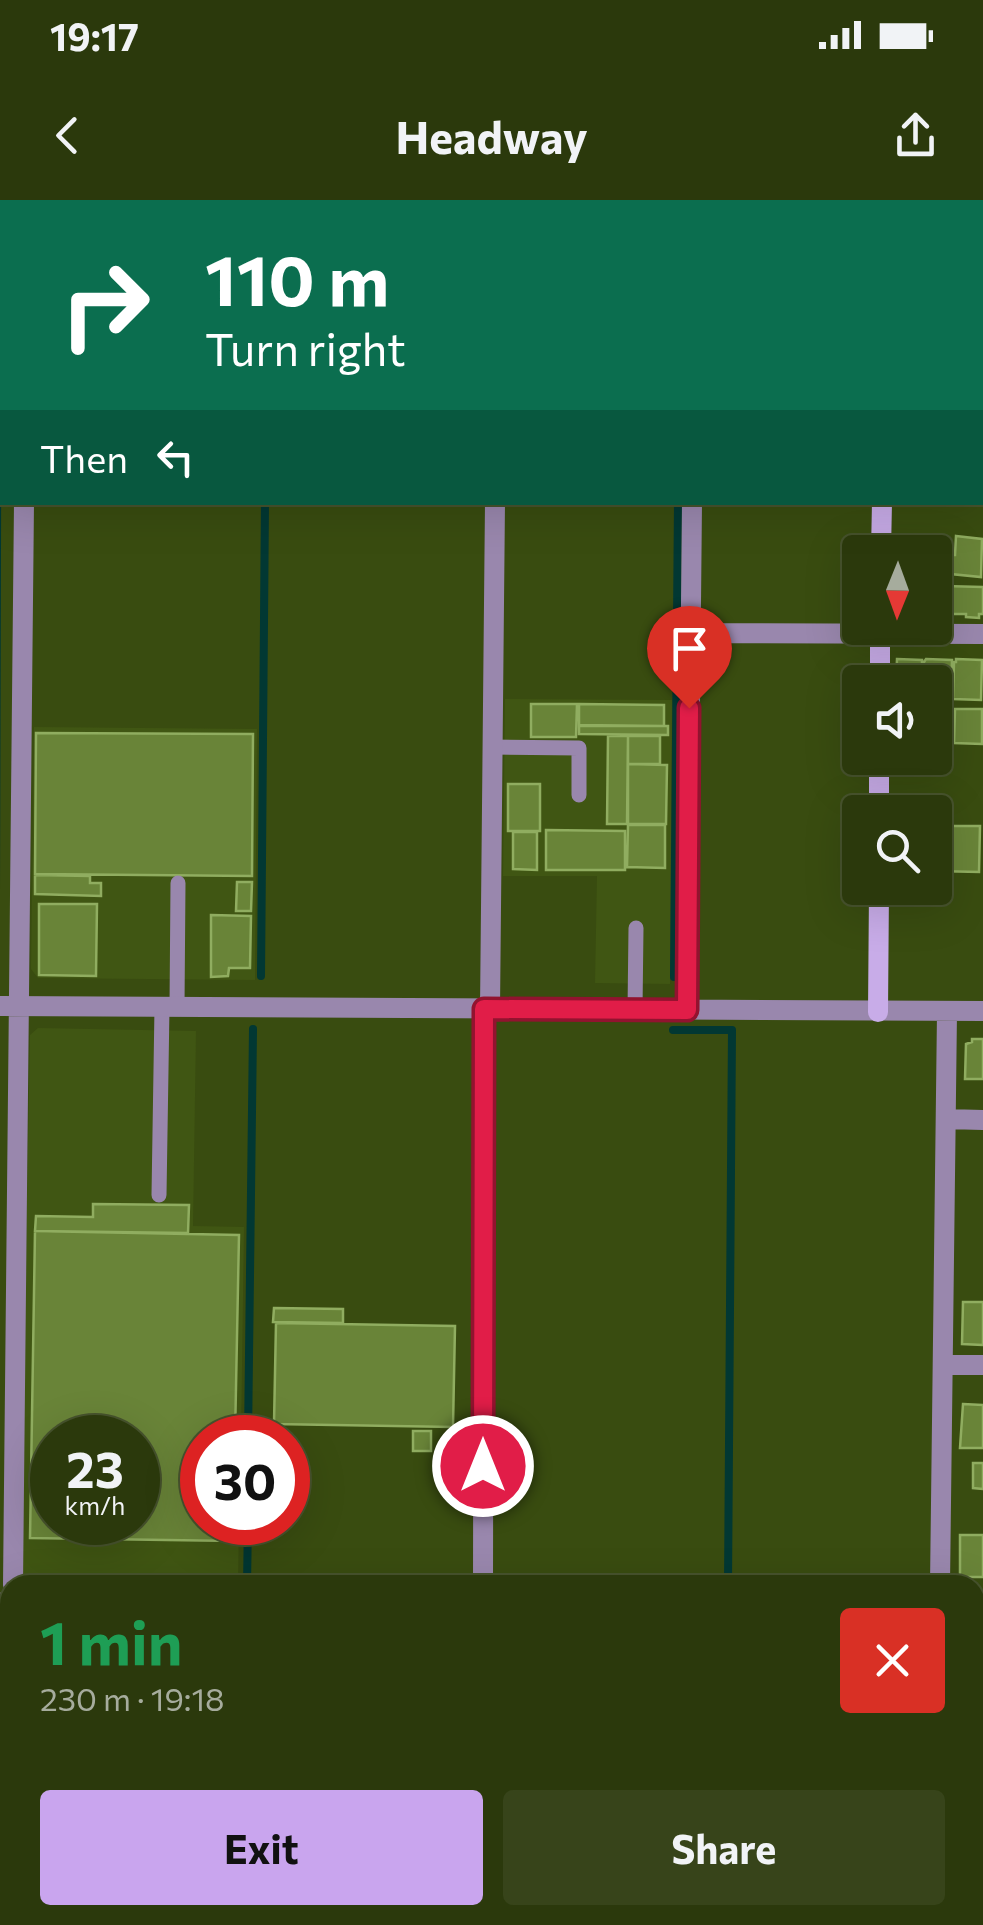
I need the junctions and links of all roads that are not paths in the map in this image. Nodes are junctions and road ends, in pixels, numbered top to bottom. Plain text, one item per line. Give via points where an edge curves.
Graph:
1 (24, 505) edge
2 (495, 505) edge
3 (692, 505) edge
4 (882, 505) edge
5 (881, 535) edge
6 (842, 631) edge
7 (690, 633) junction
8 (952, 633) edge
9 (983, 634) edge
10 (492, 747) junction
11 (579, 794) dead end
12 (178, 883) dead end
13 (879, 905) edge
14 (636, 928) dead end
15 (10, 1006) edge
16 (170, 1007) junction
17 (487, 1009) junction
18 (635, 1010) junction
19 (687, 1010) junction
20 (983, 1011) edge
21 (878, 1012) junction
22 (947, 1012) junction
23 (946, 1119) junction
24 (983, 1120) edge
25 (158, 1196) dead end
26 (943, 1365) junction
27 (983, 1365) edge
28 (7, 1575) edge
29 (482, 1575) edge
30 (940, 1575) edge

1 - 15 street
2 - 10 street
3 - 7 street
4 - 5 street
6 - 7 street
7 - 19 street
8 - 9 street
10 - 11 lane via 580,748
10 - 17 street
12 - 16 lane
13 - 21 street
14 - 18 lane
15 - 16 street
15 - 28 street
16 - 17 street
16 - 25 lane
17 - 18 street
17 - 29 street
18 - 19 street
19 - 21 street
20 - 22 street
21 - 22 street
22 - 23 street
23 - 24 street
23 - 26 street
26 - 27 street
26 - 30 street

